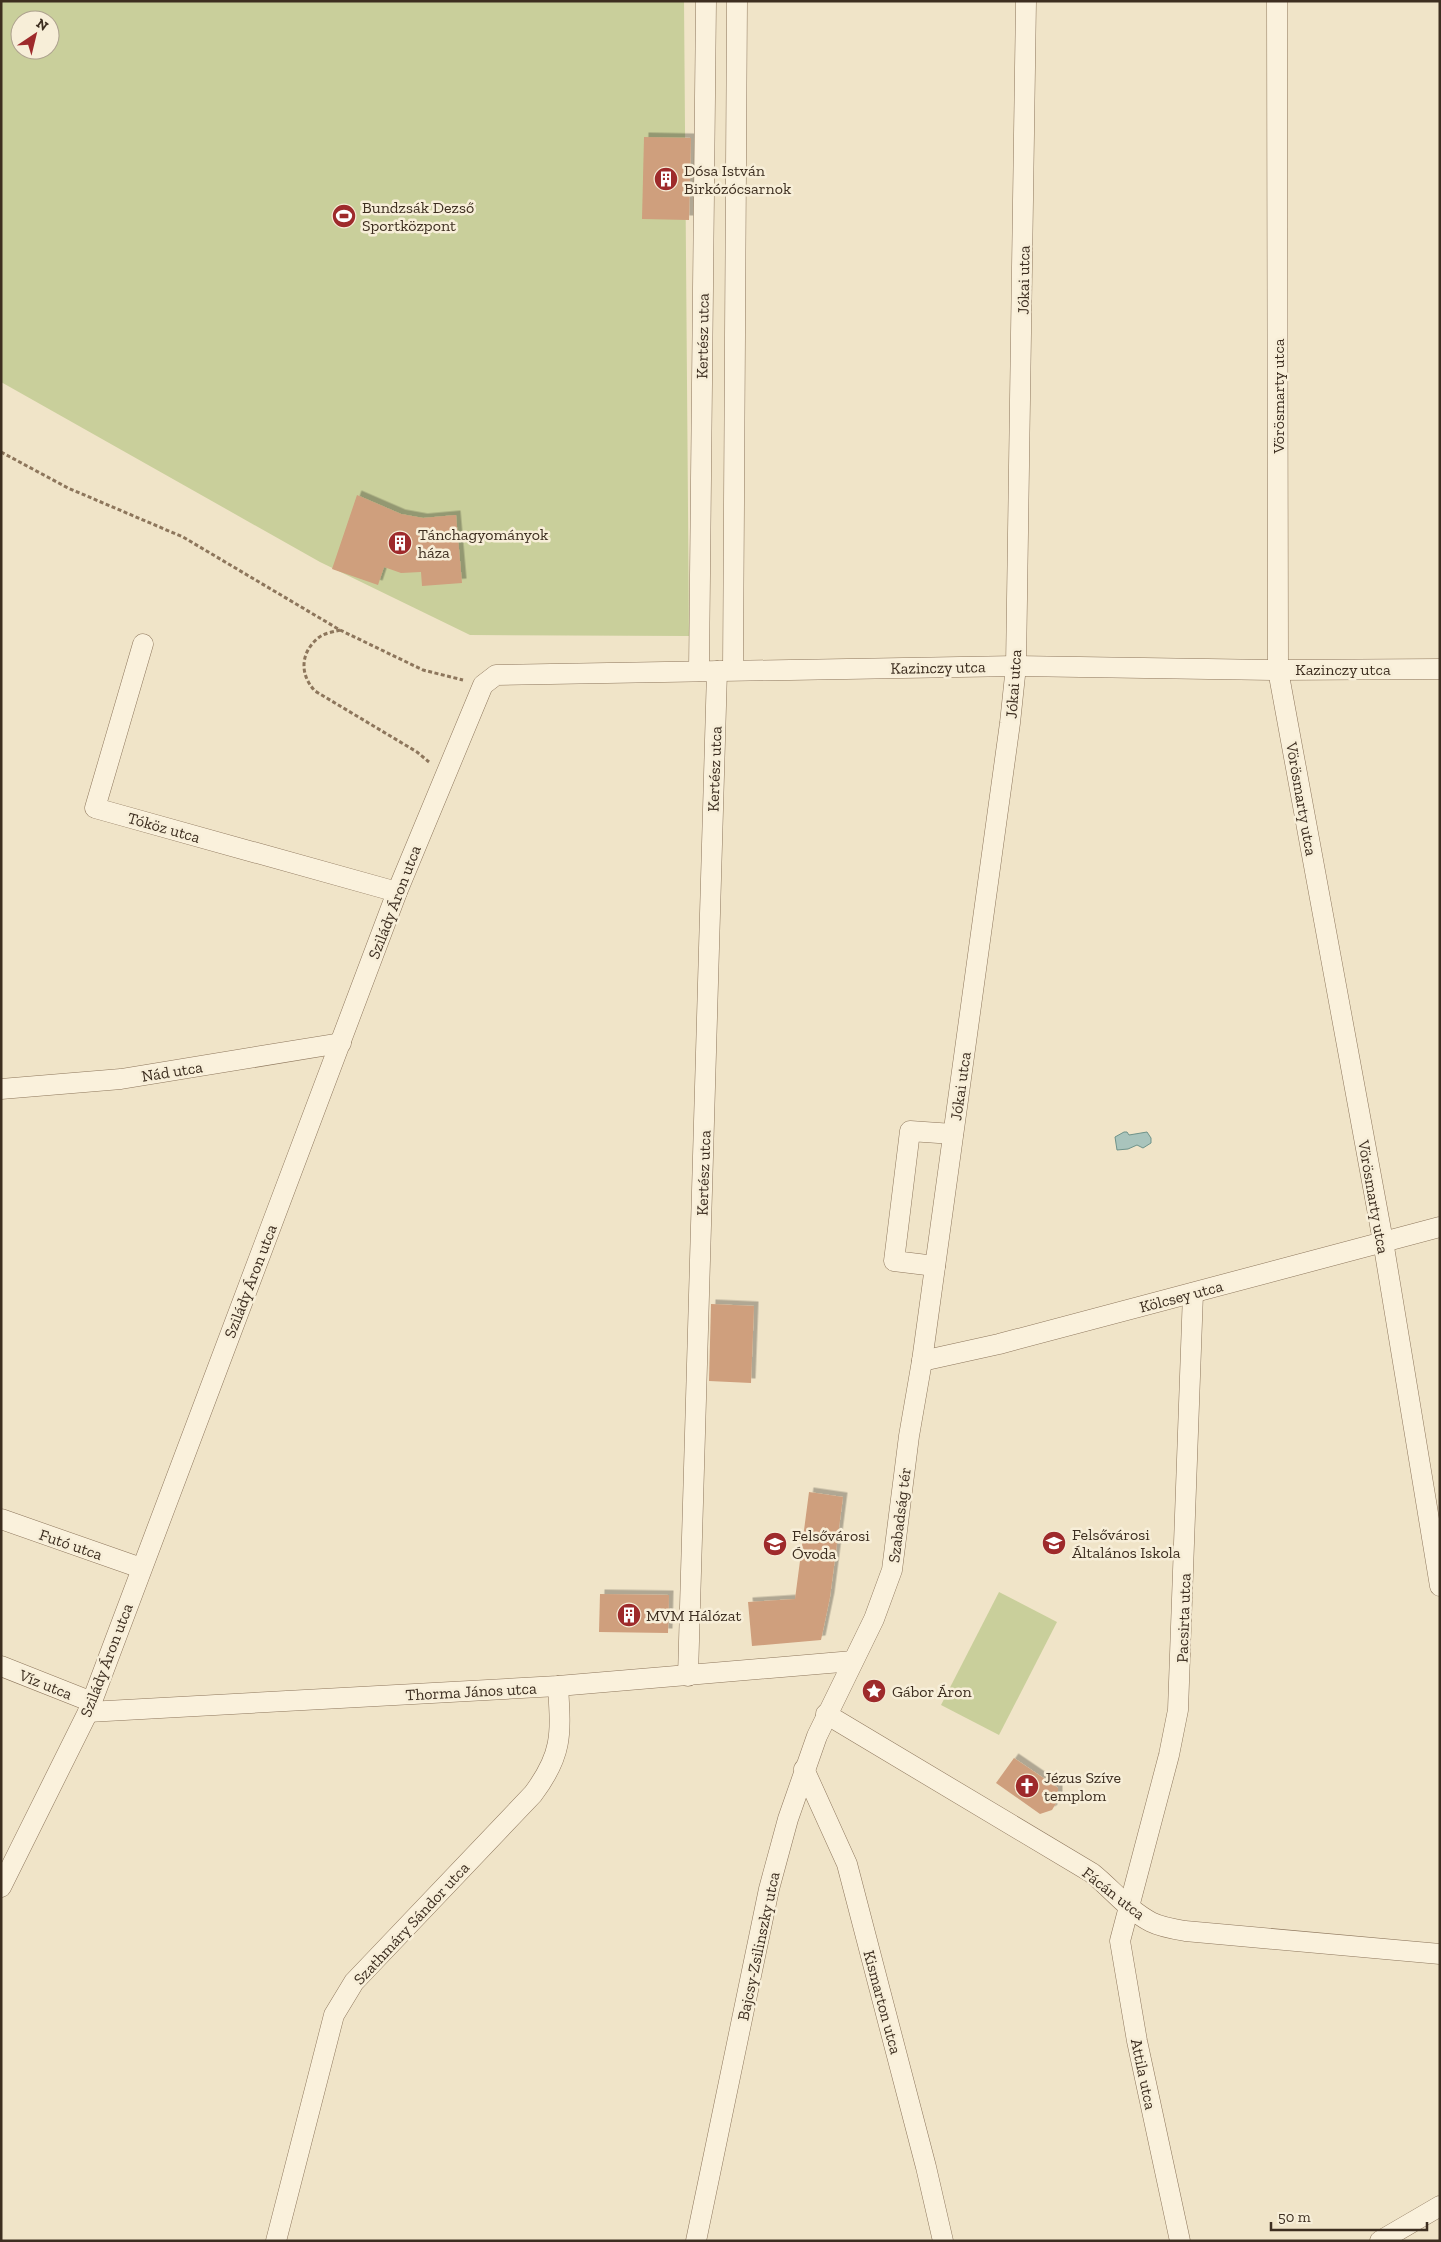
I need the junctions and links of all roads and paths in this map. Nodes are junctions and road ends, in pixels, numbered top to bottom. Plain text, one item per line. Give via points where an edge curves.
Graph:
1 (706, 1) edge
2 (737, 1) edge
3 (1026, 1) edge
4 (1277, 1) edge
5 (1, 452) edge
6 (340, 630) junction
7 (143, 644) dead end
8 (1016, 666) junction
9 (1440, 669) edge
10 (1278, 670) junction
11 (716, 671) junction
12 (489, 680) junction
13 (445, 776) junction
14 (397, 892) junction
15 (341, 1043) junction
16 (1, 1089) edge
17 (953, 1134) junction
18 (1440, 1227) edge
19 (1383, 1241) junction
20 (935, 1266) junction
21 (1193, 1293) junction
22 (922, 1361) junction
23 (1, 1519) edge
24 (141, 1568) junction
25 (1440, 1586) edge
26 (853, 1661) junction
27 (1, 1666) edge
28 (688, 1676) junction
29 (558, 1686) junction
30 (90, 1707) junction
31 (826, 1714) junction
32 (804, 1769) junction
33 (1, 1887) edge
34 (1129, 1907) junction
35 (1440, 1954) edge
36 (1440, 2206) edge
37 (276, 2241) edge
38 (696, 2241) edge
39 (943, 2241) edge
40 (1180, 2241) edge
41 (1380, 2241) edge

1 - 11 street, Kertész utca
2 - 11 street
3 - 8 street, Jókai utca
4 - 10 street, Vörösmarty utca
5 - 6 path via 68,488 182,537
6 - 12 path via 423,670
6 - 13 path via 317,638 310,648 303,671 307,683 315,691 417,752
7 - 14 street, Tóköz utca via 95,808
8 - 10 street, Kazinczy utca
8 - 11 street, Kazinczy utca
8 - 17 street, Jókai utca
9 - 10 street, Kazinczy utca
10 - 19 street, Vörösmarty utca
11 - 12 street, Kazinczy utca
11 - 28 street, Kertész utca
12 - 13 street, Szilády Áron utca
13 - 14 street, Szilády Áron utca
14 - 15 street, Szilády Áron utca
15 - 16 street, Nád utca via 121,1080
15 - 24 street, Szilády Áron utca
17 - 20 street, Jókai utca
17 - 20 street via 910,1131 894,1261
18 - 19 street, Kölcsey utca
19 - 21 street, Kölcsey utca
19 - 25 street, Vörösmarty utca
20 - 22 street, Jókai utca
21 - 22 street, Kölcsey utca
21 - 34 street, Pacsirta utca via 1178,1710
22 - 26 street, Szabadság tér via 892,1570 874,1619
23 - 24 street, Futó utca
24 - 30 street, Szilády Áron utca
26 - 28 street, Thorma János utca
26 - 31 street, Bajcsy-Zsilinszky utca
27 - 30 street, Víz utca
28 - 29 street, Thorma János utca
29 - 30 street, Thorma János utca
29 - 37 street, Szathmáry Sándor utca via 560,1727 556,1754 548,1774 533,1794 354,1982 334,2015
30 - 33 street, Szilády Áron utca
31 - 32 street, Bajcsy-Zsilinszky utca
31 - 34 street, Fácán utca via 1092,1874
32 - 38 street, Bajcsy-Zsilinszky utca via 769,1889
32 - 39 street, Kismarton utca via 847,1864
34 - 35 street, Fácán utca via 1150,1921 1185,1931
34 - 40 street, Attila utca via 1120,1941 1137,2040
36 - 41 street

